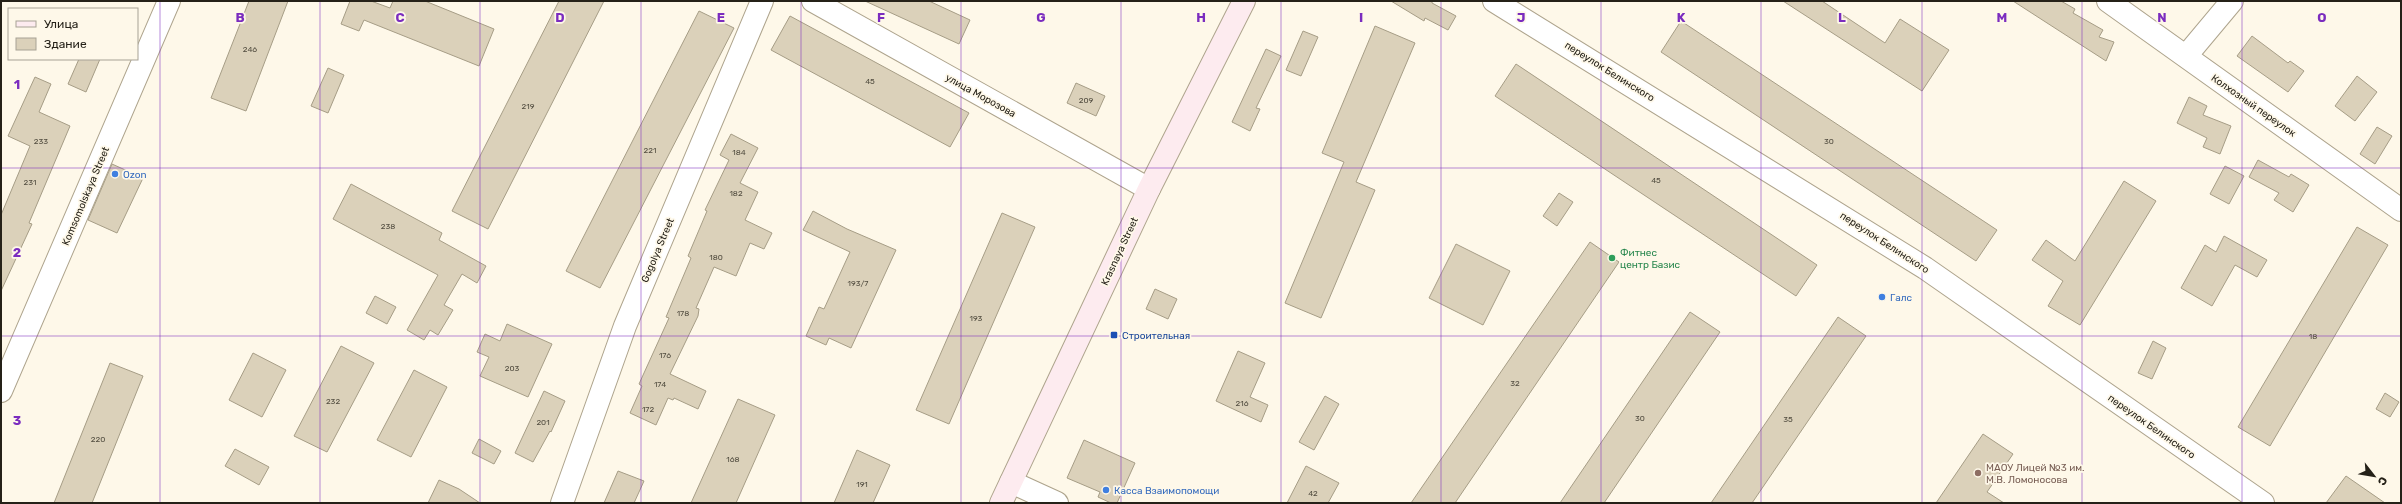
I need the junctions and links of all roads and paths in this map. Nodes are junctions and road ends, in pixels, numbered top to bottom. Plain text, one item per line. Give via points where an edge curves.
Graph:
1 (169, 1) edge
2 (762, 1) edge
3 (813, 1) edge
4 (1244, 1) edge
5 (1494, 1) edge
6 (2108, 1) edge
7 (2232, 1) edge
8 (2186, 56) junction
9 (1149, 189) junction
10 (2401, 210) edge
11 (1, 391) edge
12 (1011, 482) junction
13 (562, 503) edge
14 (1001, 503) edge
15 (1057, 503) edge
16 (2263, 503) edge

1 - 11 street, Komsomolskaya Street
2 - 13 street, Gogolya Street via 625,326
3 - 9 street, улица Морозова
4 - 9 main road, Krasnaya Street
5 - 16 street, переулок Белинского via 1925,268
6 - 8 street, Колхозный переулок
7 - 8 street
8 - 10 street, Колхозный переулок
9 - 12 main road, Krasnaya Street
12 - 14 main road, Krasnaya Street
12 - 15 street

